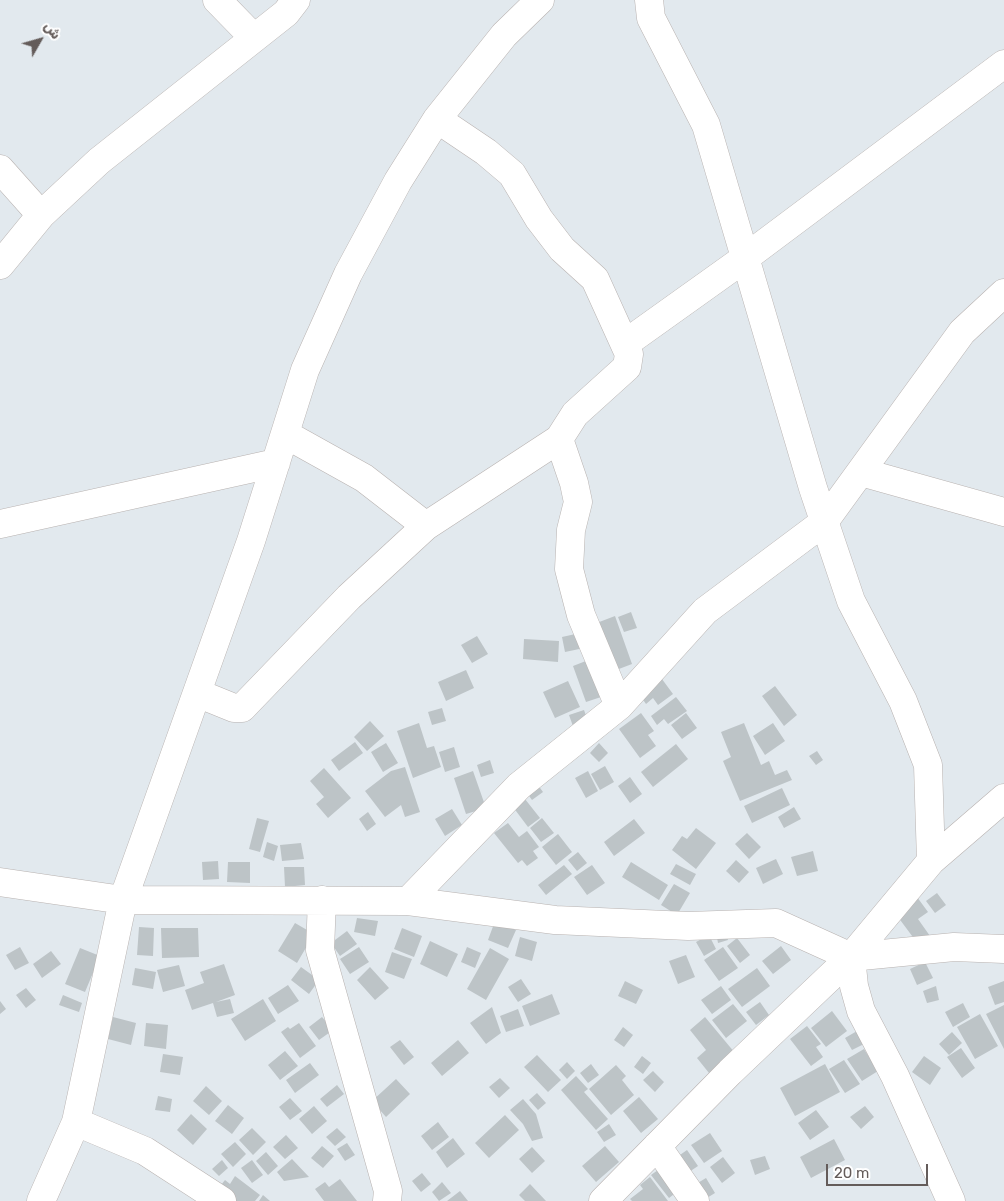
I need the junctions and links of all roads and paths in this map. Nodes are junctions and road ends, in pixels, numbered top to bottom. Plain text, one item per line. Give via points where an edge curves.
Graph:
1 (217, 0) edge
2 (296, 0) edge
3 (540, 0) edge
4 (649, 0) edge
5 (254, 38) junction
6 (1004, 64) edge
7 (436, 119) junction
8 (0, 170) edge
9 (41, 215) junction
10 (745, 258) junction
11 (0, 265) edge
12 (1004, 293) edge
13 (626, 343) junction
14 (285, 434) junction
15 (559, 439) junction
16 (276, 462) junction
17 (861, 472) junction
18 (1004, 512) edge
19 (824, 522) junction
20 (0, 524) edge
21 (426, 526) junction
22 (197, 693) junction
23 (619, 706) junction
24 (1004, 798) edge
25 (931, 861) junction
26 (0, 882) edge
27 (123, 900) junction
28 (322, 900) junction
29 (408, 901) junction
30 (1004, 949) edge
31 (851, 957) junction
32 (76, 1122) junction
33 (657, 1146) junction
34 (41, 1201) edge
35 (222, 1201) edge
36 (387, 1201) edge
37 (602, 1201) edge
38 (696, 1201) edge
39 (950, 1201) edge

1 - 5 street
2 - 5 street via 286,13
3 - 7 street via 504,35
4 - 10 street via 651,18 706,125
5 - 9 street via 100,161
6 - 10 street
7 - 13 street via 486,152 512,174 562,249 595,279
7 - 14 street via 348,274 305,370
8 - 9 street
9 - 11 street
10 - 13 street
10 - 19 street
12 - 17 street via 962,332
13 - 15 street via 629,354 627,367 575,414
14 - 16 street
14 - 21 street via 364,478
15 - 21 street
15 - 23 street via 578,502 571,530 569,569 581,615
16 - 20 street
16 - 22 street
17 - 18 street
17 - 19 street
19 - 23 street via 705,611
19 - 25 street via 851,601 903,701 928,765
21 - 22 street via 349,597 242,708 234,708
22 - 27 street
23 - 29 street via 519,786
24 - 25 street
25 - 31 street
26 - 27 street
27 - 28 street
27 - 32 street
28 - 29 street
28 - 36 street via 320,950 388,1191
29 - 31 street via 555,920 688,926 776,923
30 - 31 street via 954,947
31 - 33 street
31 - 39 street via 861,1011 895,1076
32 - 34 street
32 - 35 street via 145,1151
33 - 37 street
33 - 38 street

